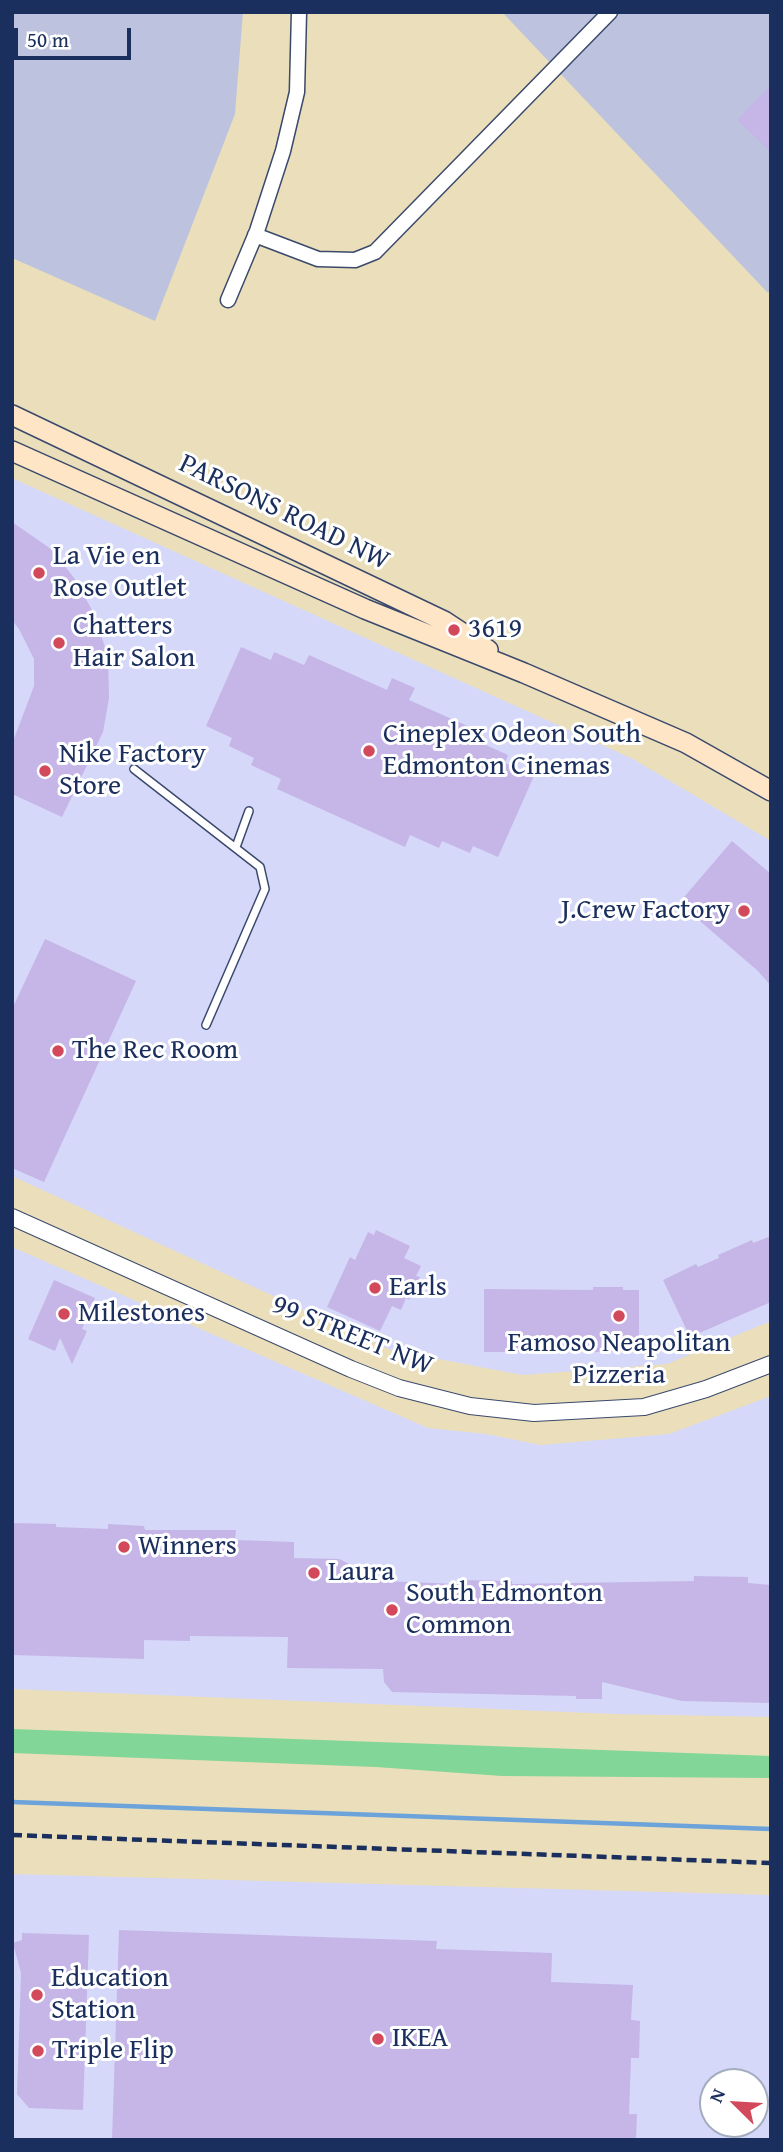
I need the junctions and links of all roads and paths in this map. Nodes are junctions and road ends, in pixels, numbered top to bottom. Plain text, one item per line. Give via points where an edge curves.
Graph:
1 (299, 12) edge
2 (610, 12) edge
3 (255, 234) junction
4 (228, 300) dead end
5 (12, 415) edge
6 (12, 451) edge
7 (524, 673) junction
8 (134, 769) dead end
9 (771, 791) edge
10 (249, 810) dead end
11 (236, 847) junction
12 (206, 1025) dead end
13 (12, 1217) edge
14 (771, 1364) edge

1 - 3 street via 297,92
2 - 3 street via 374,252 355,260 318,259
3 - 4 street
5 - 7 main road, PARSONS ROAD NW via 444,621
6 - 7 main road, PARSONS ROAD NW via 365,609
7 - 9 main road, PARSONS ROAD NW via 686,743
8 - 11 lane
10 - 11 lane
11 - 12 lane via 260,867 265,889
13 - 14 street, 99 STREET NW via 399,1388 470,1406 534,1413 644,1407

